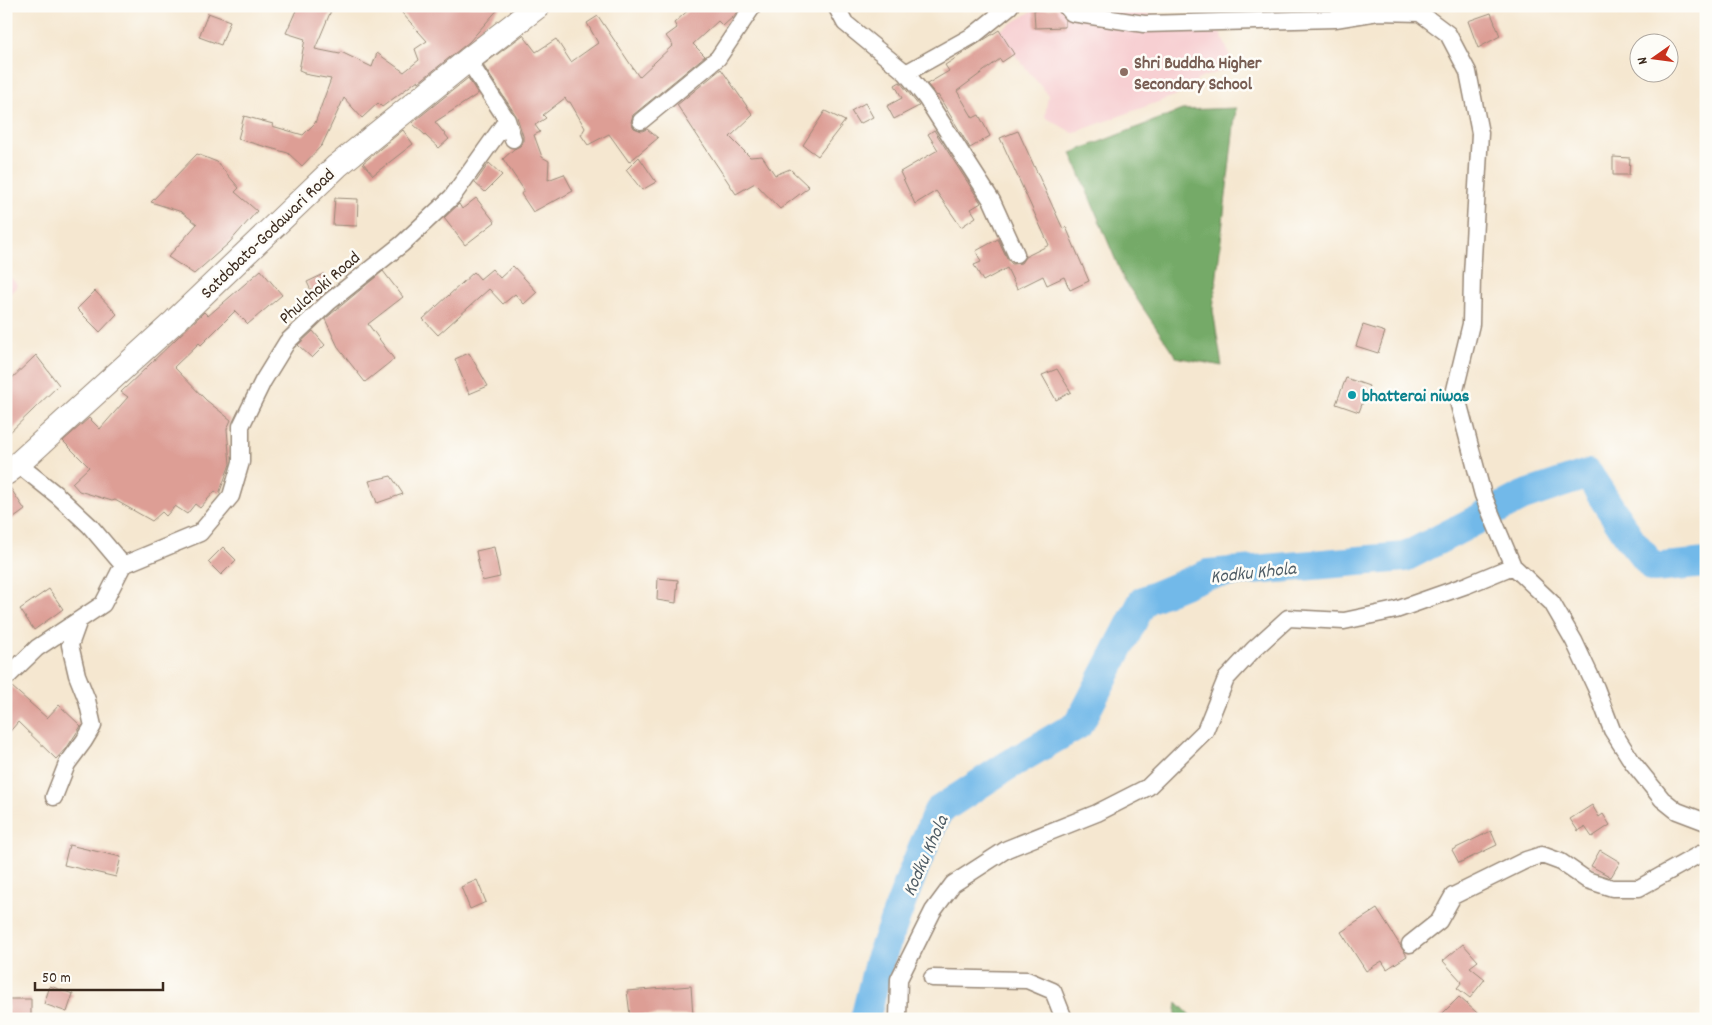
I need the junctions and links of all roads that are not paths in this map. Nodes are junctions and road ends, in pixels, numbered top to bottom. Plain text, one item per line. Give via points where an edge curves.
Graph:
1 (538, 6) edge
2 (753, 6) edge
3 (836, 6) edge
4 (1010, 6) edge
5 (1066, 6) edge
6 (468, 60) junction
7 (906, 73) junction
8 (507, 120) junction
9 (641, 121) dead end
10 (513, 139) dead end
11 (1016, 254) dead end
12 (12, 468) edge
13 (123, 565) junction
14 (1513, 566) junction
15 (79, 620) junction
16 (6, 678) edge
17 (54, 797) dead end
18 (1706, 822) edge
19 (1706, 854) edge
20 (1410, 944) dead end
21 (932, 978) dead end
22 (898, 1019) edge
23 (1064, 1019) edge

1 - 6 street, Satdobato-Godawari Road
2 - 9 street via 718,58
3 - 7 street via 845,23
4 - 7 street via 974,35
5 - 14 street via 1072,13 1144,24 1335,20 1378,12 1420,13 1448,34 1468,72 1480,133 1471,324 1455,390 1483,495
6 - 8 street
6 - 12 street, Satdobato-Godawari Road via 337,166 175,321
7 - 11 street via 926,98 992,201
8 - 10 street
8 - 13 street, Phulchoki Road via 452,197 287,342 241,426 241,462 231,496 200,533
12 - 13 street via 58,496 90,526
13 - 15 street via 103,604
14 - 18 street via 1552,603 1574,641 1612,730 1633,763 1662,799 1677,811
14 - 22 street via 1396,610 1344,621 1288,618 1226,679 1205,731 1148,787 1096,814 1007,849 953,884 933,911 899,979
15 - 16 street via 37,648
15 - 17 street via 70,645 93,726 67,764
19 - 20 street via 1700,854 1639,888 1612,888 1587,880 1561,862 1542,855 1453,896 1439,921
21 - 23 street via 1027,980 1053,991

